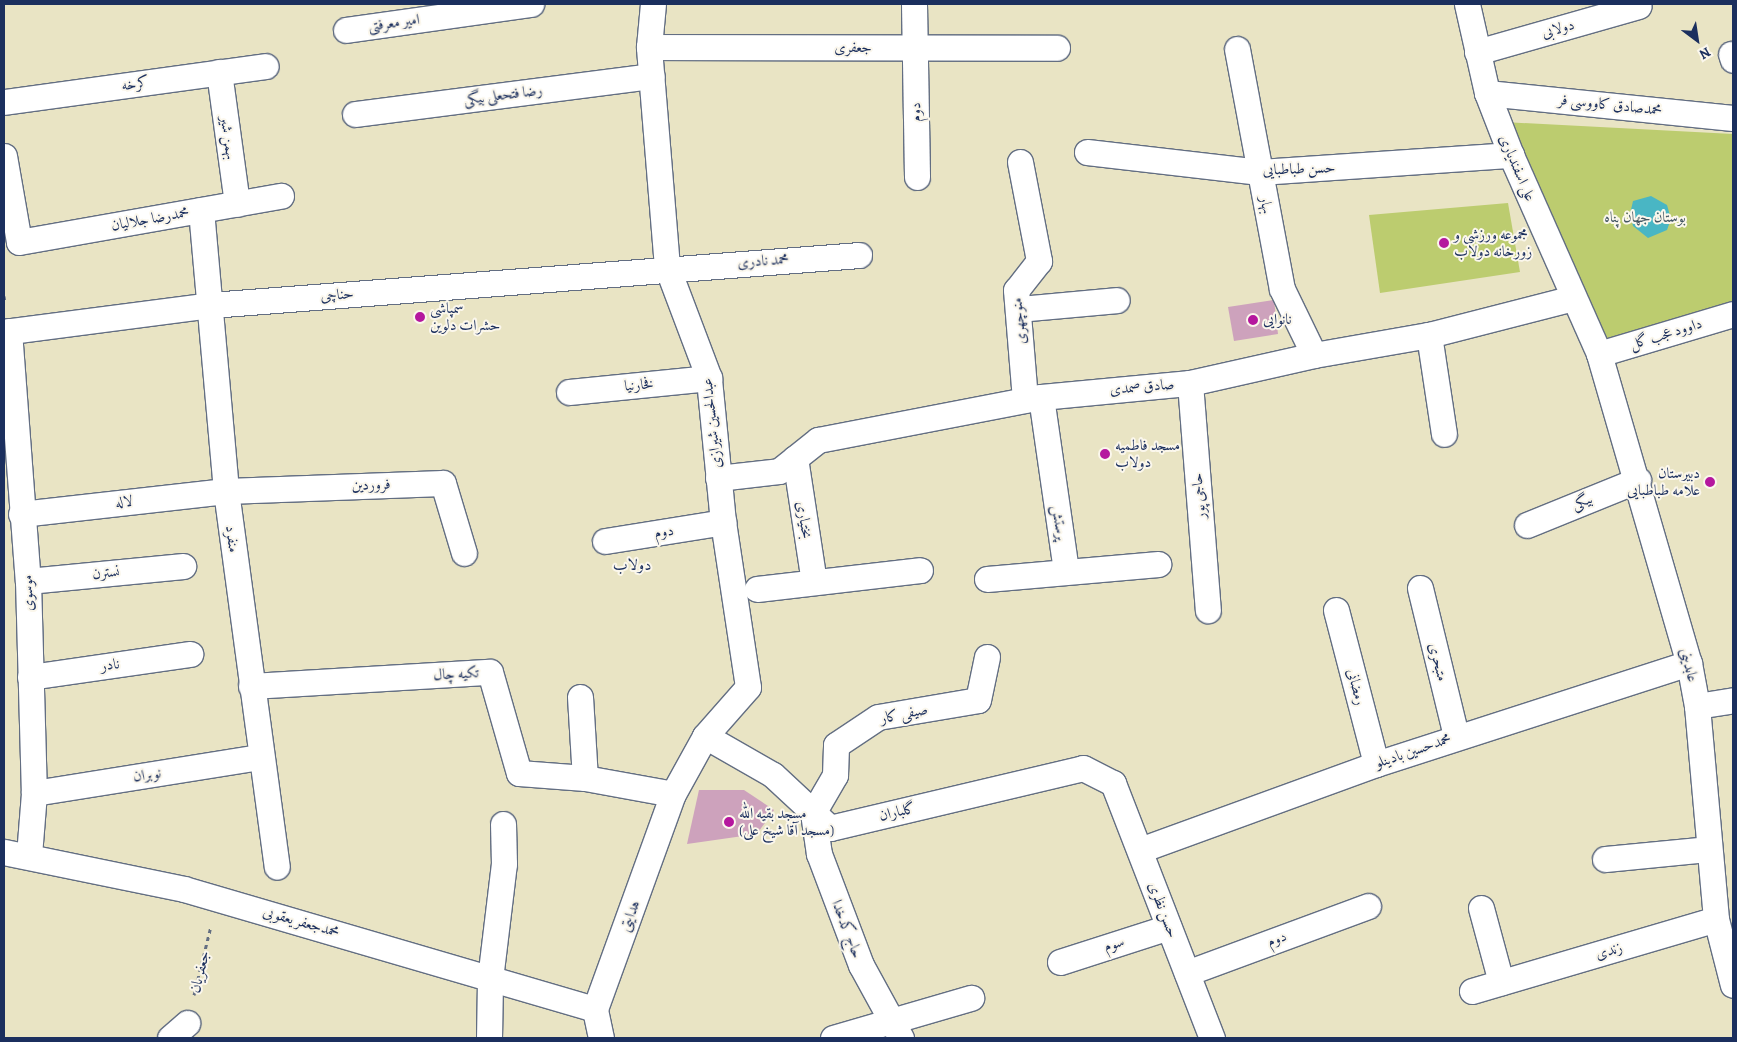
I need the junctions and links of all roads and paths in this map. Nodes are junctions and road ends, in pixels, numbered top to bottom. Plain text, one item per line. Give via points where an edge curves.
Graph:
1 (531, 4) edge
2 (653, 4) edge
3 (914, 4) edge
4 (1467, 4) edge
5 (1639, 6) dead end
6 (346, 30) dead end
7 (649, 47) junction
8 (915, 48) junction
9 (1057, 48) dead end
10 (1237, 49) dead end
11 (1477, 52) junction
12 (266, 66) dead end
13 (219, 72) junction
14 (652, 76) junction
15 (1487, 93) junction
16 (4, 102) edge
17 (355, 114) dead end
18 (1733, 118) edge
19 (1088, 152) dead end
20 (1511, 155) junction
21 (4, 156) edge
22 (1020, 162) dead end
23 (1260, 172) junction
24 (917, 177) dead end
25 (281, 196) dead end
26 (237, 204) junction
27 (201, 210) junction
28 (859, 254) dead end
29 (666, 267) junction
30 (1573, 298) junction
31 (1117, 300) dead end
32 (211, 305) junction
33 (1019, 309) junction
34 (1733, 314) edge
35 (7, 331) edge
36 (1429, 335) junction
37 (1599, 354) junction
38 (1314, 355) junction
39 (709, 378) junction
40 (1190, 383) junction
41 (8, 392) edge
42 (569, 392) dead end
43 (1033, 398) junction
44 (1444, 434) dead end
45 (11, 441) edge
46 (795, 458) junction
47 (718, 478) junction
48 (1638, 480) junction
49 (226, 491) junction
50 (21, 514) junction
51 (723, 522) junction
52 (1527, 525) dead end
53 (604, 541) dead end
54 (464, 553) dead end
55 (1158, 564) dead end
56 (183, 566) dead end
57 (920, 570) dead end
58 (1066, 571) junction
59 (987, 578) dead end
60 (28, 581) junction
61 (814, 582) junction
62 (1420, 588) dead end
63 (757, 589) dead end
64 (1208, 610) dead end
65 (1336, 610) dead end
66 (190, 654) dead end
67 (987, 657) dead end
68 (1689, 663) junction
69 (30, 677) junction
70 (251, 686) junction
71 (580, 697) dead end
72 (1733, 700) edge
73 (1697, 706) junction
74 (706, 736) junction
75 (1456, 736) junction
76 (260, 757) junction
77 (1376, 764) junction
78 (585, 778) junction
79 (1113, 782) joint
80 (34, 793) junction
81 (673, 794) junction
82 (813, 813) junction
83 (503, 824) dead end
84 (1708, 849) junction
85 (1140, 850) junction
86 (4, 852) edge
87 (29, 855) junction
88 (1606, 859) dead end
89 (276, 867) dead end
90 (218, 899) junction
91 (1368, 906) dead end
92 (1481, 908) dead end
93 (1716, 920) junction
94 (1169, 927) junction
95 (1060, 962) dead end
96 (1187, 973) junction
97 (490, 979) junction
98 (1501, 982) junction
99 (1733, 985) edge
100 (1472, 991) dead end
101 (971, 998) dead end
102 (595, 1009) junction
103 (178, 1030) edge
104 (898, 1030) edge
105 (490, 1038) edge
106 (601, 1038) edge
107 (833, 1038) edge
108 (1212, 1038) edge

1 - 6 street, امیر معرفتی
2 - 7 street, عبدالحسین شیرازی
3 - 8 street, دوم
4 - 11 street, علی اسفندیاری
5 - 11 street, دولابی
7 - 8 street, جعفری
7 - 14 street, عبدالحسین شیرازی
8 - 9 street, جعفری
8 - 24 street, دوم
10 - 23 street, بهار
11 - 15 street, علی اسفندیاری
12 - 13 street, کرخه
13 - 16 street, کرخه
13 - 26 street, بهمن شیر
14 - 17 street, رضا فتحعلی بیگی
14 - 29 street, عبدالحسین شیرازی
15 - 18 street, محمدصادق کاووسی فر
15 - 20 street, علی اسفندیاری
19 - 23 street, حسن طباطبایی
20 - 23 street, حسن طباطبایی
20 - 30 street, علی اسفندیاری
21 - 27 street, محمدرضا جلالیان via 19,242
22 - 33 street, منوچهری via 1039,262 1016,290
23 - 38 street, بهار via 1282,289
25 - 26 street, محمدرضا جلالیان
26 - 27 street, محمدرضا جلالیان
27 - 32 street, منفرد
28 - 29 street, محمد نادری
29 - 32 street, حناچی
29 - 39 street, عبدالحسین شیرازی
30 - 36 street, صادق صمدی
30 - 37 street, علی اسفندیاری
31 - 33 street
32 - 35 street, حناچی
32 - 49 street, منفرد
33 - 43 street, منوچهری
34 - 37 street, داوود عجب گل
35 - 41 street, موسوی
36 - 38 street, صادق صمدی
36 - 44 street
37 - 48 street, عابدینی
38 - 40 street, صادق صمدی
39 - 42 street, فخارنیا
39 - 47 street, عبدالحسین شیرازی
40 - 43 street, صادق صمدی
40 - 64 street, حاجی پور
41 - 45 street, موسوی
43 - 46 street, صادق صمدی via 818,440
43 - 58 street, پرستش
45 - 50 street, موسوی
46 - 47 street, صادق صمدی via 779,471
46 - 61 street, بختیاری
47 - 51 street, عبدالحسین شیرازی
48 - 52 street, بیگی
48 - 68 street, عابدینی
49 - 50 street, لاله
49 - 54 street, فروردین via 444,483
49 - 70 street, منفرد
50 - 60 street, موسوی
51 - 53 street, دوم
51 - 74 street, عبدالحسین شیرازی via 748,687
55 - 58 street
56 - 60 street, نسترن
57 - 61 street
58 - 59 street
60 - 69 street, موسوی
61 - 63 street
62 - 75 street, متبحری
65 - 77 street, رمضانی
66 - 69 street, نادر
67 - 82 street, صیفی کار via 978,700 878,717 836,745 835,775
68 - 73 street, عابدینی
68 - 75 street, محمدحسین بادینلو
69 - 80 street, موسوی
70 - 76 street, منفرد
70 - 78 street, تکیه چال via 490,672 519,773
71 - 78 street
72 - 73 street
73 - 84 street, عابدینی
74 - 81 street, عبدالحسین شیرازی
74 - 82 street, گلباران via 773,775
75 - 77 street, محمدحسین بادینلو
76 - 80 street, نوبران
76 - 89 street, منفرد
77 - 85 street, محمدحسین بادینلو
78 - 81 street, تکیه چال
79 - 82 street, گلباران via 1083,768 830,828
79 - 85 street, حسن نظری
80 - 87 street, موسوی
81 - 102 street, هدایتی
82 - 104 street, حاج کدخدا via 819,854 861,965
83 - 97 street via 504,864
84 - 88 street
84 - 93 street, عابدینی
85 - 94 street, حسن نظری
86 - 87 street, محمدجعفر یعقوبی
87 - 90 street, محمدجعفر یعقوبی
90 - 97 street, محمدجعفر یعقوبی
90 - 103 path, جعفریان
91 - 96 street, دوم
92 - 98 street
93 - 98 street, زندی
93 - 99 street, عابدینی
94 - 95 street, سوم
94 - 96 street, حسن نظری
96 - 108 street, حسن نظری
97 - 102 street, محمدجعفر یعقوبی
97 - 105 street
98 - 100 street, زندی
101 - 104 street
102 - 106 street
104 - 107 street

